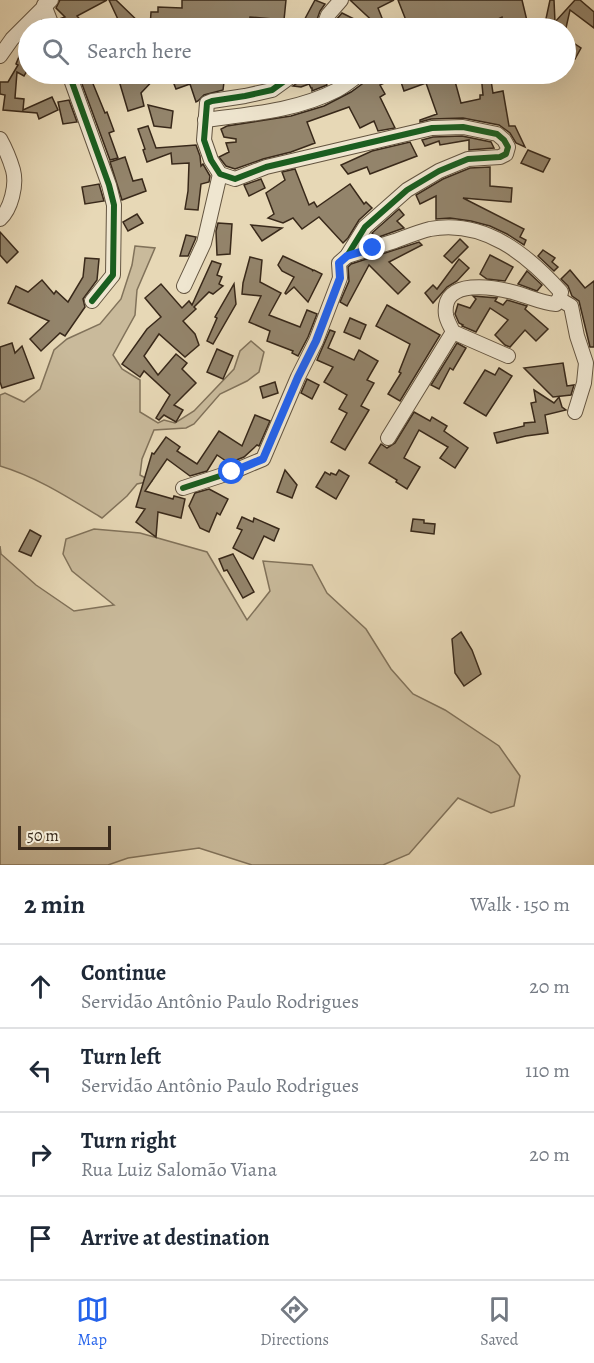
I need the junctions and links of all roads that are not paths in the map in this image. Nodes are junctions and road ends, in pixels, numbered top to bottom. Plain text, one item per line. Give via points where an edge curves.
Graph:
1 (341, 0) edge
2 (47, 3) edge
3 (32, 18) edge
4 (50, 18) edge
5 (327, 18) edge
6 (18, 33) edge
7 (0, 56) edge
8 (73, 84) edge
9 (280, 84) edge
10 (346, 84) edge
11 (205, 120) junction
12 (0, 139) edge
13 (220, 174) junction
14 (0, 219) edge
15 (347, 256) junction
16 (184, 286) dead end
17 (560, 299) junction
18 (92, 301) dead end
19 (453, 332) junction
20 (508, 356) dead end
21 (575, 412) dead end
22 (388, 438) dead end
23 (183, 488) dead end

1 - 5 street
2 - 3 street
2 - 4 street
6 - 7 street
8 - 18 street via 114,206 113,275
9 - 11 street via 272,90 207,103
10 - 11 street via 308,103
11 - 13 street via 204,140
12 - 14 street via 14,172 12,196
13 - 15 street via 235,178 266,167 432,128 463,127 497,134 504,140 506,154 468,159 407,190 365,227
13 - 16 street via 204,243
15 - 17 street via 429,230 473,230 502,241 524,256 561,292
15 - 23 street via 339,263 340,278 316,341 263,459
17 - 19 street via 556,304 484,287 464,288 448,300 446,315
17 - 21 street via 571,306 586,363
19 - 20 street
19 - 22 street

